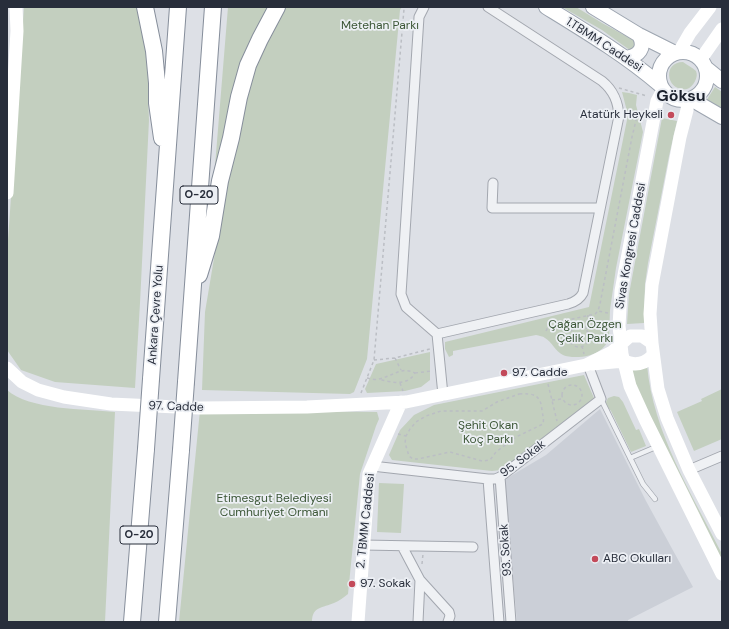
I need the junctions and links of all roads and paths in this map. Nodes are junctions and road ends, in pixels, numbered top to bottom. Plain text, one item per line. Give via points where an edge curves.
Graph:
1 (16, 7) edge
2 (146, 7) edge
3 (178, 7) edge
4 (213, 7) edge
5 (277, 7) edge
6 (405, 7) edge
7 (424, 7) edge
8 (488, 7) edge
9 (546, 7) edge
10 (593, 7) edge
11 (710, 7) edge
12 (722, 29) edge
13 (639, 35) junction
14 (677, 53) junction
15 (626, 58) junction
16 (703, 64) junction
17 (722, 81) edge
18 (662, 87) junction
19 (612, 91) junction
20 (647, 96) dead end
21 (689, 99) junction
22 (722, 117) edge
23 (654, 119) junction
24 (166, 169) junction
25 (493, 183) dead end
26 (7, 188) edge
27 (7, 193) edge
28 (600, 208) junction
29 (190, 304) junction
30 (598, 311) junction
31 (619, 314) junction
32 (588, 315) junction
33 (586, 330) junction
34 (546, 331) dead end
35 (438, 334) junction
36 (621, 344) junction
37 (438, 347) junction
38 (652, 349) junction
39 (395, 358) junction
40 (374, 360) junction
41 (624, 361) junction
42 (589, 364) junction
43 (7, 368) edge
44 (401, 370) junction
45 (440, 370) junction
46 (416, 373) junction
47 (546, 374) junction
48 (367, 378) junction
49 (379, 379) junction
50 (443, 395) junction
51 (562, 398) junction
52 (601, 399) junction
53 (552, 400) junction
54 (401, 402) junction
55 (356, 405) junction
56 (560, 432) junction
57 (658, 446) junction
58 (722, 456) edge
59 (630, 458) junction
60 (486, 461) joint
61 (372, 466) junction
62 (689, 470) junction
63 (500, 477) junction
64 (488, 479) junction
65 (655, 499) dead end
66 (722, 534) edge
67 (363, 545) junction
68 (402, 546) junction
69 (472, 547) dead end
70 (722, 574) edge
71 (420, 580) junction
72 (132, 622) edge
73 (167, 622) edge
74 (358, 622) edge
75 (418, 622) edge
76 (448, 622) edge
77 (499, 622) edge
78 (511, 622) edge

1 - 26 main road via 17,31
2 - 24 highway via 154,51 157,103
3 - 24 highway, Ankara Çevre Yolu / O-20
4 - 29 highway, O-20
5 - 29 highway via 246,71 220,181 211,236
6 - 40 path
7 - 35 street via 419,17 400,294 406,307
8 - 19 street via 602,81
9 - 15 main road, 1.TBMM Caddesi
10 - 13 main road
11 - 14 main road
12 - 16 main road
13 - 14 main road
13 - 15 main road via 641,50 634,57
14 - 16 main road via 689,52
14 - 18 main road via 663,63 659,77
15 - 18 main road, 1.TBMM Caddesi
16 - 17 main road
16 - 21 main road via 707,80 705,86 701,92
18 - 21 main road via 671,97 678,100
18 - 23 main road, Sivas Kongresi Caddesi
19 - 20 path via 620,88
19 - 28 street via 616,99 618,116
21 - 22 main road
21 - 38 main road via 653,278 650,314
23 - 30 path via 637,116
23 - 31 main road, Sivas Kongresi Caddesi
24 - 72 highway, Ankara Çevre Yolu / O-20, bridge
25 - 28 street via 492,208
26 - 27 main road
28 - 35 street via 583,293 577,300
29 - 73 highway, O-20, bridge
30 - 31 path
30 - 32 path
31 - 36 main road, Sivas Kongresi Caddesi
32 - 33 path
32 - 34 path via 554,323 549,325
33 - 33 path via 579,327 573,329 569,335 572,344 579,347 587,343 589,337
35 - 37 street
36 - 38 main road via 626,338 642,336
36 - 41 main road, Sivas Kongresi Caddesi
36 - 42 main road, 97. Cadde via 612,352
37 - 39 path
37 - 45 street
38 - 41 main road via 647,361 634,364
38 - 62 main road via 660,397
39 - 40 path
39 - 44 path
40 - 48 path
41 - 42 main road, 97. Cadde
41 - 57 main road, Sivas Kongresi Caddesi via 630,386
42 - 47 main road, 97. Cadde
42 - 52 street
43 - 55 main road, 97. Cadde via 22,382 38,390 111,404 199,408
44 - 46 path
44 - 49 path
45 - 46 path
45 - 50 street
46 - 49 path via 400,383
47 - 50 main road, 97. Cadde
47 - 53 path
48 - 49 path
48 - 55 path
50 - 54 main road, 97. Cadde
51 - 51 path via 566,404 576,405 581,400 581,390 569,385 562,392
51 - 53 path
52 - 56 street, 95. Sokak
52 - 59 lane
53 - 56 path
54 - 55 main road, 97. Cadde
54 - 61 main road, 2. TBMM Caddesi
56 - 63 street, 95. Sokak
57 - 59 lane
57 - 70 main road, Sivas Kongresi Caddesi
58 - 62 street
59 - 65 lane via 643,484
60 - 60 path via 516,437 543,424 542,403 536,396 519,394 478,412 437,412 416,422 406,436 407,450 413,459 450,452
61 - 64 street, 95. Sokak
61 - 67 main road, 2. TBMM Caddesi
62 - 66 main road
63 - 64 street, 95. Sokak
63 - 78 street, 93. Sokak
64 - 77 street, 93. Sokak
67 - 68 street
67 - 74 main road, 2. TBMM Caddesi
68 - 69 street
68 - 71 street
71 - 75 street
71 - 76 street via 449,612

